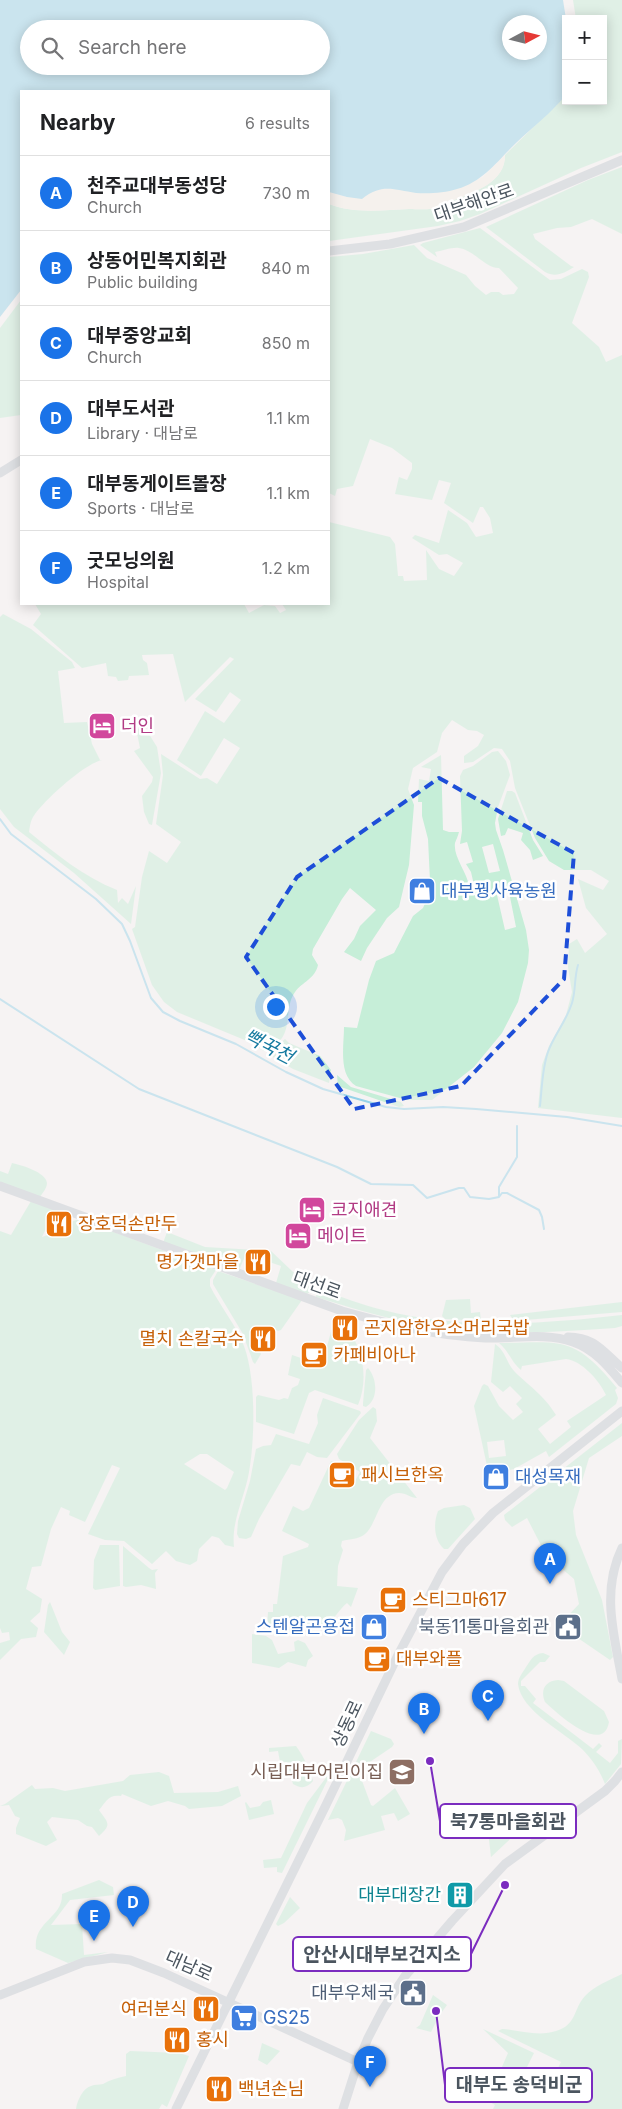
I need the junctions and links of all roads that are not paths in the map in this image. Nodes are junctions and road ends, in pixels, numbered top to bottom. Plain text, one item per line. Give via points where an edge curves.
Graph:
1 (622, 160) edge
2 (330, 250) edge
3 (20, 461) edge
4 (0, 473) edge
5 (0, 1186) edge
6 (549, 1336) junction
7 (622, 1368) edge
8 (622, 1383) edge
9 (622, 1411) edge
10 (622, 1548) edge
11 (622, 1679) edge
12 (622, 1772) edge
13 (0, 1995) edge
14 (228, 2002) junction
15 (358, 2062) junction
16 (176, 2109) edge
17 (343, 2109) edge

1 - 2 street, 대부해안로 via 464,227 390,244
3 - 4 street
5 - 6 street, 대선로 via 342,1312 436,1333 485,1338
6 - 7 street via 593,1342
6 - 8 street, 대선로 via 571,1341 593,1352
9 - 14 street, 상동로 via 493,1514 463,1544 442,1572
10 - 11 street via 612,1582 610,1608
12 - 15 street via 603,1792 518,1853 480,1889 393,1993
13 - 14 street, 대남로 via 80,1964 112,1958 139,1963
14 - 15 street, 대남로
14 - 16 street, 상동로
15 - 17 street

